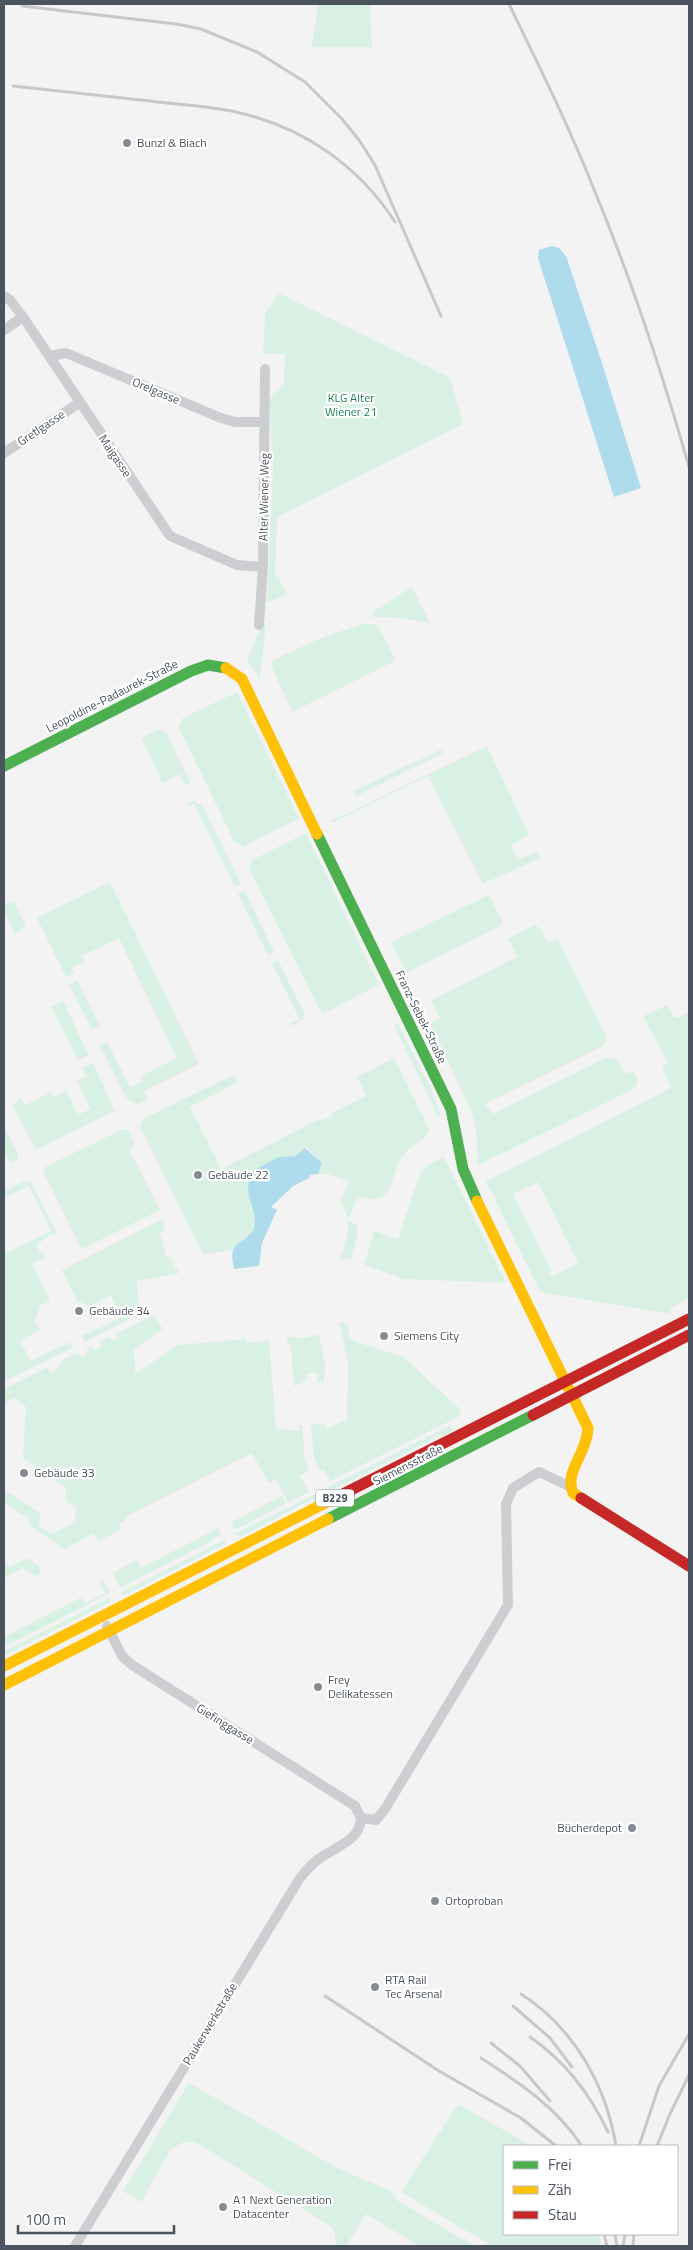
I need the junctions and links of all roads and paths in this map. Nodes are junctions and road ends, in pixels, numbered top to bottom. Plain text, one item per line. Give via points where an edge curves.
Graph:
1 (4, 296) edge
2 (23, 317) junction
3 (4, 330) edge
4 (50, 356) junction
5 (265, 369) dead end
6 (79, 403) junction
7 (264, 422) junction
8 (4, 453) edge
9 (263, 567) junction
10 (258, 625) dead end
11 (235, 672) joint
12 (4, 766) edge
13 (689, 1319) edge
14 (689, 1335) edge
15 (566, 1381) junction
16 (573, 1395) junction
17 (569, 1486) junction
18 (689, 1566) edge
19 (102, 1616) junction
20 (110, 1632) junction
21 (4, 1666) edge
22 (4, 1685) edge
23 (362, 1818) junction
24 (75, 2246) edge

1 - 2 street, Maigasse
2 - 3 street
2 - 4 street, Maigasse
4 - 6 street, Maigasse
4 - 7 street, Orelgasse via 66,353 221,418 235,422
5 - 7 street, Alter Wiener Weg
6 - 8 street, Gretlgasse
6 - 9 street, Maigasse via 170,536 237,565
7 - 9 street, Alter Wiener Weg
9 - 10 street, Alter Wiener Weg
11 - 12 main road, Leopoldine-Padaurek-Straße via 218,665 192,670
11 - 15 main road, Franz-Sebek-Straße via 246,686 451,1109 466,1178
13 - 15 main road, Siemensstraße / B229
14 - 16 main road, Siemensstraße / B229
15 - 16 main road, Franz-Sebek-Straße
15 - 19 main road, Siemensstraße / B229
16 - 17 main road, Franz-Sebek-Straße via 588,1428 589,1438 570,1474
16 - 20 main road, Siemensstraße / B229
17 - 18 main road via 573,1493
17 - 23 street via 539,1472 513,1488 506,1504 508,1605 385,1809 376,1820
19 - 20 street, Giefinggasse
19 - 21 main road, Siemensstraße / B229
20 - 22 main road, Siemensstraße / B229
20 - 23 street, Giefinggasse via 122,1656 132,1665 355,1806
23 - 24 street, Paukerwerkstraße via 355,1835 319,1858 300,1878

